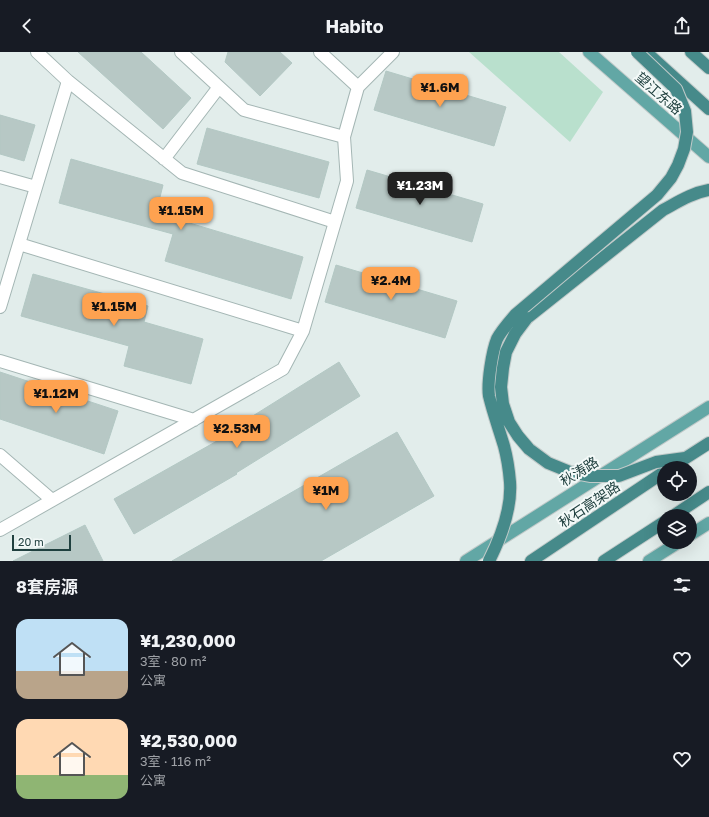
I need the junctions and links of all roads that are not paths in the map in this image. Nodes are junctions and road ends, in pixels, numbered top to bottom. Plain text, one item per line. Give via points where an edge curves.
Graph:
1 (37, 52) edge
2 (181, 52) edge
3 (320, 52) edge
4 (393, 52) edge
5 (589, 52) edge
6 (637, 52) edge
7 (646, 52) edge
8 (691, 52) edge
9 (709, 68) edge
10 (68, 81) junction
11 (219, 87) junction
12 (358, 87) junction
13 (709, 109) edge
14 (344, 137) junction
15 (709, 157) edge
16 (164, 159) junction
17 (0, 176) edge
18 (36, 188) junction
19 (709, 190) edge
20 (335, 222) junction
21 (19, 244) junction
22 (5, 271) edge
23 (0, 307) edge
24 (303, 331) junction
25 (0, 361) edge
26 (709, 407) edge
27 (194, 420) junction
28 (709, 443) edge
29 (0, 455) edge
30 (685, 458) junction
31 (680, 461) edge
32 (657, 477) edge
33 (705, 495) edge
34 (52, 500) junction
35 (684, 509) edge
36 (709, 523) edge
37 (657, 527) edge
38 (0, 530) edge
39 (697, 531) edge
40 (668, 549) edge
41 (466, 561) edge
42 (489, 561) edge
43 (531, 561) edge
44 (604, 561) edge
45 (649, 561) edge

1 - 10 lane
2 - 11 lane
3 - 12 lane
4 - 12 lane
5 - 15 main road, 望江东路
6 - 42 highway, bridge via 676,89 685,111 687,132 684,148 678,165 657,195 516,314 498,338 492,356 489,394 505,448 510,495 503,527
7 - 13 highway
8 - 9 highway
10 - 16 lane
10 - 18 lane
11 - 14 lane via 244,110
11 - 16 lane
12 - 14 lane
14 - 20 lane via 347,181
16 - 20 lane via 182,173
17 - 18 lane
18 - 21 lane
19 - 30 highway, bridge via 663,210 527,318 506,352 502,374 503,404 509,422 528,449 548,463 570,472 591,476 620,476 656,462
20 - 24 lane
21 - 22 lane
21 - 24 lane
22 - 23 lane
24 - 27 lane via 283,370
25 - 27 lane
26 - 41 main road, 秋涛路
27 - 34 lane
28 - 30 highway
29 - 34 lane
30 - 31 highway
32 - 43 highway, 秋石高架路
33 - 35 highway
34 - 38 lane
36 - 39 main road
37 - 44 highway
40 - 45 main road

